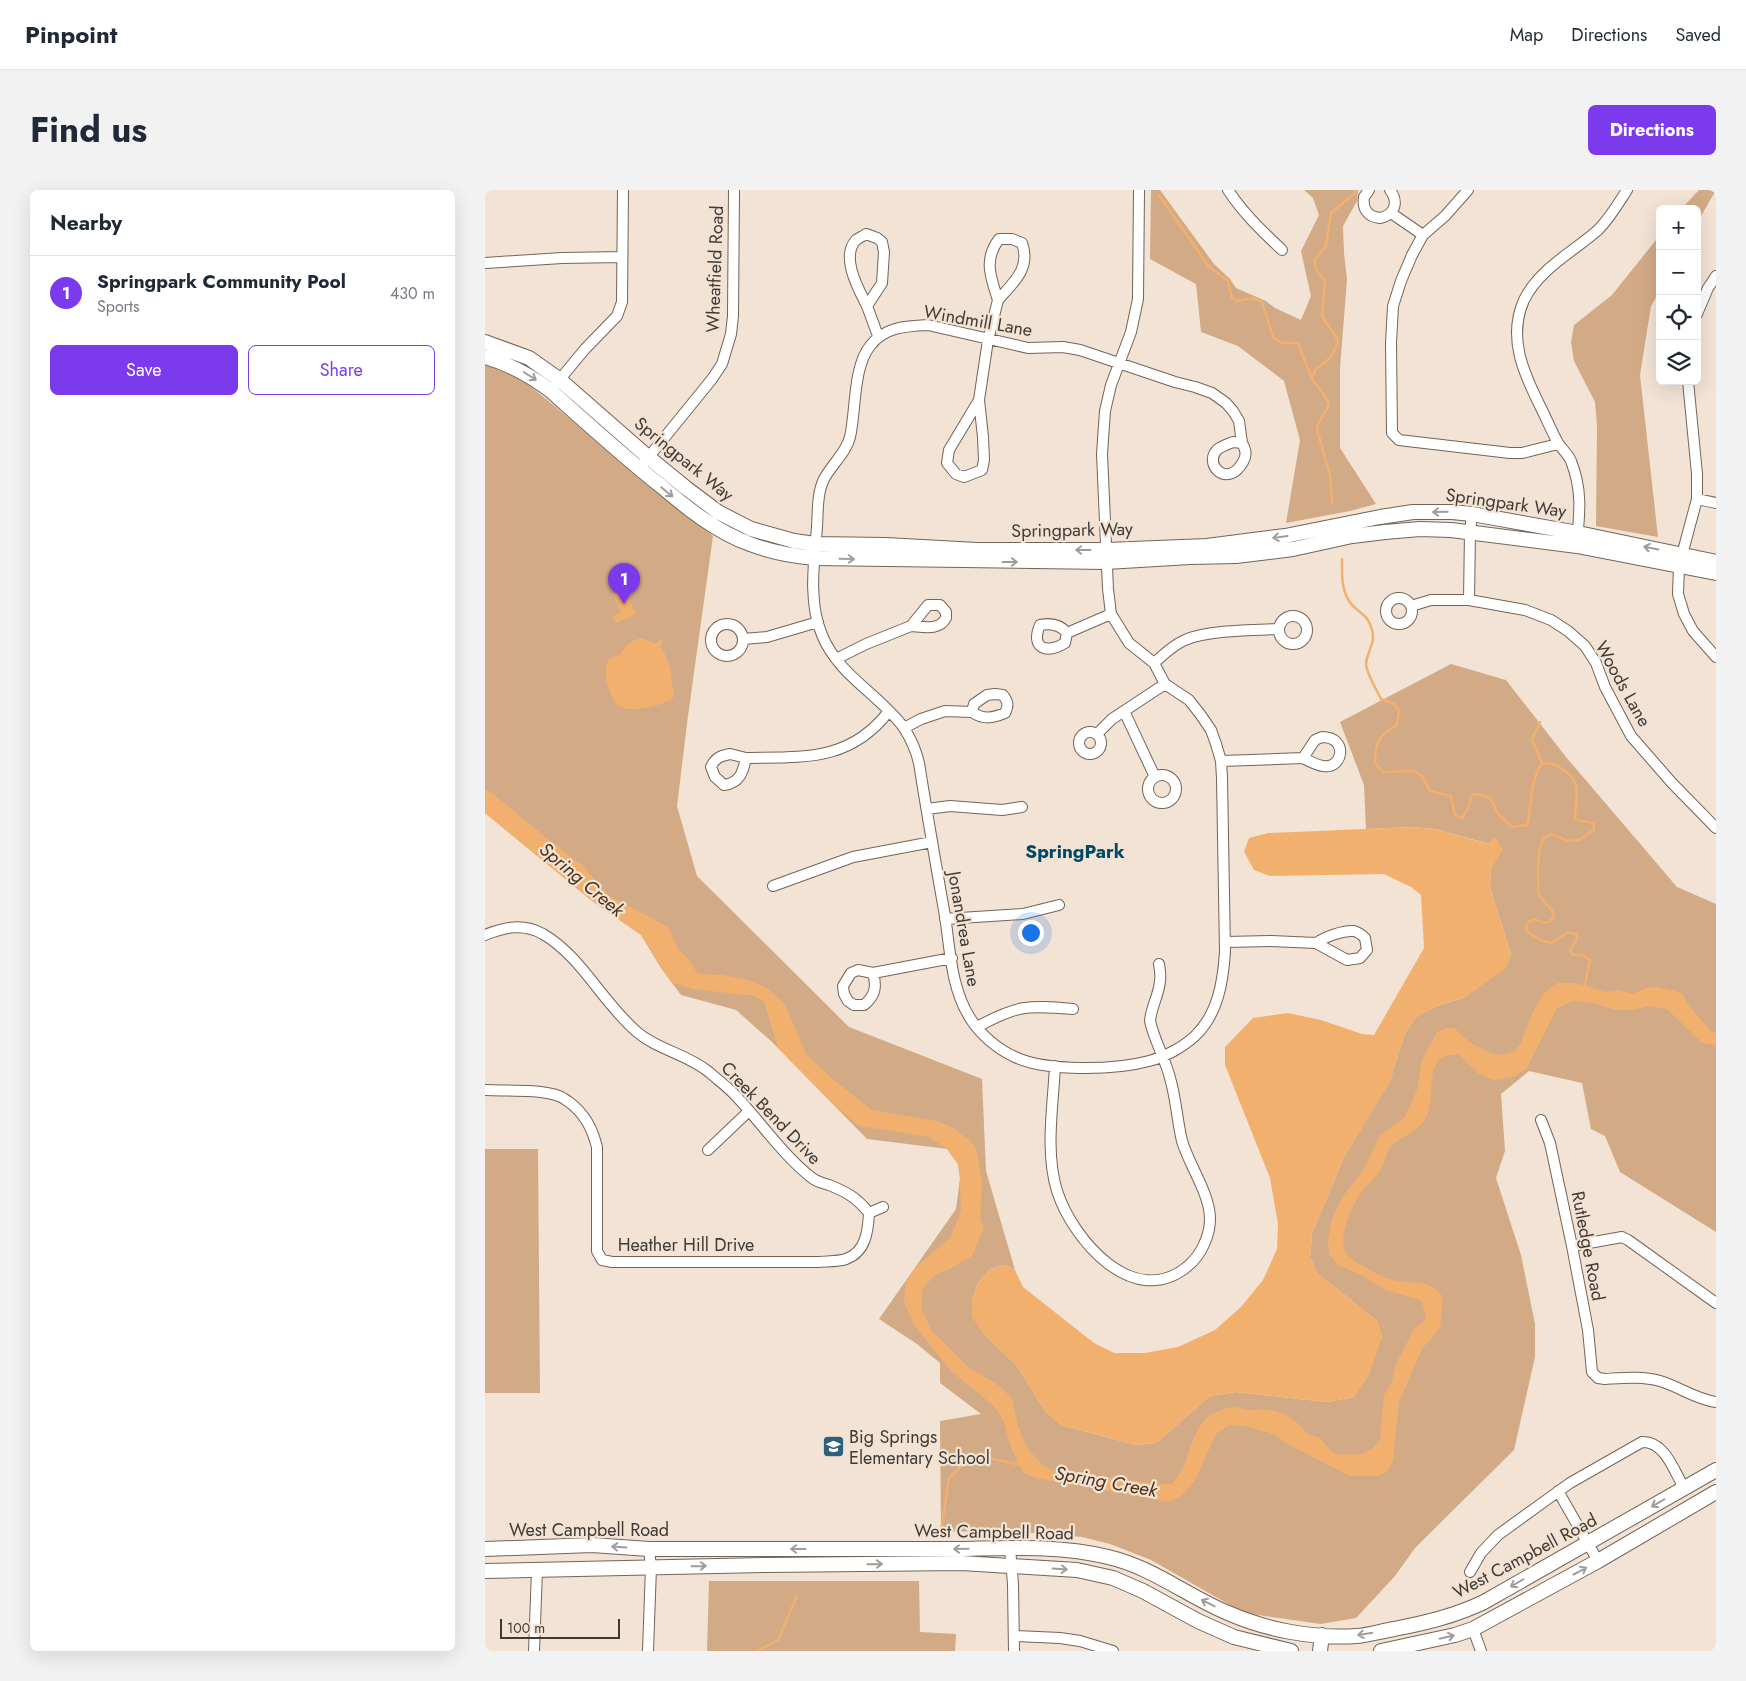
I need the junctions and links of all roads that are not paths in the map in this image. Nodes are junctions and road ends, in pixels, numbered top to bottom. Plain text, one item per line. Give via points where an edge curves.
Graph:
1 (623, 190) edge
2 (734, 190) edge
3 (1139, 190) edge
4 (1228, 190) edge
5 (1369, 190) edge
6 (1390, 190) edge
7 (1469, 190) edge
8 (1627, 190) edge
9 (1391, 213) junction
10 (1423, 235) junction
11 (1282, 250) dead end
12 (622, 257) junction
13 (485, 263) edge
14 (1716, 276) edge
15 (998, 300) junction
16 (1701, 305) edge
17 (867, 306) junction
18 (879, 336) junction
19 (988, 340) junction
20 (485, 342) edge
21 (485, 357) edge
22 (1118, 364) junction
23 (555, 385) junction
24 (1688, 385) edge
25 (979, 400) junction
26 (1242, 443) dead end
27 (1558, 444) junction
28 (648, 457) junction
29 (639, 468) junction
30 (1697, 499) junction
31 (1716, 503) edge
32 (1472, 514) junction
33 (1470, 532) junction
34 (1577, 539) junction
35 (815, 544) junction
36 (1106, 556) junction
37 (814, 558) junction
38 (1681, 560) junction
39 (1716, 562) edge
40 (1716, 574) edge
41 (1469, 600) junction
42 (1411, 606) dead end
43 (1111, 614) junction
44 (818, 622) junction
45 (911, 626) dead end
46 (1278, 629) dead end
47 (1067, 633) dead end
48 (743, 639) dead end
49 (1716, 657) edge
50 (836, 659) junction
51 (1154, 663) junction
52 (1165, 684) junction
53 (889, 711) junction
54 (1124, 711) junction
55 (972, 712) dead end
56 (904, 728) junction
57 (1097, 734) dead end
58 (747, 758) dead end
59 (1303, 758) dead end
60 (1221, 761) junction
61 (1155, 777) dead end
62 (1022, 807) dead end
63 (927, 809) junction
64 (1716, 828) edge
65 (932, 842) junction
66 (773, 886) dead end
67 (1059, 905) dead end
68 (945, 919) junction
69 (485, 935) edge
70 (1225, 942) junction
71 (1316, 943) dead end
72 (952, 958) junction
73 (1159, 964) dead end
74 (873, 973) dead end
75 (1073, 1009) dead end
76 (977, 1027) junction
77 (1163, 1056) junction
78 (1055, 1066) junction
79 (485, 1090) edge
80 (749, 1110) junction
81 (1541, 1120) dead end
82 (708, 1150) dead end
83 (883, 1207) dead end
84 (869, 1212) junction
85 (1572, 1246) junction
86 (1716, 1304) edge
87 (1716, 1402) edge
88 (1716, 1470) edge
89 (1684, 1488) junction
90 (1558, 1492) junction
91 (1716, 1492) edge
92 (1588, 1543) junction
93 (1010, 1548) junction
94 (485, 1549) edge
95 (649, 1549) junction
96 (767, 1550) junction
97 (1598, 1562) junction
98 (767, 1565) junction
99 (1011, 1565) junction
100 (651, 1568) junction
101 (537, 1570) junction
102 (485, 1571) edge
103 (1470, 1572) dead end
104 (1397, 1628) junction
105 (1473, 1629) junction
106 (1322, 1635) junction
107 (1014, 1636) junction
108 (1400, 1650) edge
109 (533, 1651) edge
110 (648, 1651) edge
111 (1014, 1651) edge
112 (1113, 1651) edge
113 (1291, 1651) edge
114 (1320, 1651) edge
115 (1381, 1651) edge
116 (1481, 1651) edge

1 - 12 street
2 - 28 street, Wheatfield Road via 733,316 727,352 712,379
3 - 22 street, Jonandrea Lane via 1138,299 1131,332
4 - 11 street via 1257,227
5 - 9 street via 1363,203 1368,214 1380,218
6 - 9 street via 1395,201
7 - 10 street
8 - 27 street via 1613,214 1599,229 1545,272 1525,298 1520,312 1517,328 1521,363
9 - 10 street
10 - 27 street via 1393,306 1392,433 1399,440 1510,453
12 - 13 street
12 - 23 street via 622,302 617,316
14 - 16 street
15 - 15 street via 989,268 992,248 999,239 1011,239 1021,243 1025,251 1024,267
15 - 19 street
17 - 17 street via 855,281 850,259 851,248 866,234 882,242 884,252 882,283
17 - 18 street
18 - 19 street, Windmill Lane via 892,329 928,325
18 - 35 street via 868,347 862,362 848,444 824,480
19 - 22 street, Windmill Lane via 1028,348 1080,350
19 - 25 street
20 - 23 street, Springpark Way via 529,358
21 -> 23 street, Springpark Way
22 - 26 street, Windmill Lane via 1212,393 1233,411 1239,421
22 - 36 street, Jonandrea Lane via 1105,411 1102,454
23 - 28 street, Springpark Way
23 - 29 street, Springpark Way
24 - 30 street
25 - 25 street via 949,450 947,463 956,474 964,477 982,470 984,460
27 - 34 street via 1570,460 1578,484
28 - 29 street, Wheatfield Road
28 - 35 street, Springpark Way via 733,521 775,537
29 -> 37 street, Springpark Way via 691,510 731,536 772,551
30 - 31 street
30 - 38 street
32 - 33 street
32 - 34 street, Springpark Way
32 -> 36 street, Springpark Way via 1413,512 1250,541
33 - 34 street, Springpark Way
33 - 36 street, Springpark Way via 1393,531 1236,556
33 - 41 street
34 - 38 street, Springpark Way
36 -> 35 street, Springpark Way
35 - 37 street
37 -> 36 street, Springpark Way
36 - 43 street, Jonandrea Lane
37 - 44 street, Jonandrea Lane via 814,601
38 - 39 street, Springpark Way
38 - 40 street, Springpark Way
38 - 49 street via 1678,594 1684,614 1693,631
41 - 42 street, Woods Lane via 1431,600
41 - 64 street, Woods Lane via 1525,610 1551,620 1585,646 1631,736
43 - 47 street
43 - 51 street, Jonandrea Lane via 1129,643
44 - 48 street via 774,636
44 - 50 street, Jonandrea Lane via 823,638
45 - 50 street
46 - 51 street via 1197,636 1169,650
50 - 53 street, Jonandrea Lane
51 - 52 street, Jonandrea Lane
52 - 54 street
52 - 60 street, Jonandrea Lane via 1189,700 1201,714 1211,730
53 - 56 street, Jonandrea Lane
53 - 58 street via 856,740 823,755
54 - 57 street
54 - 61 street
55 - 56 street via 939,712
56 - 63 street, Jonandrea Lane via 919,762
59 - 60 street
60 - 70 street, Jonandrea Lane
62 - 63 street via 1002,810 950,806
63 - 65 street, Jonandrea Lane
65 - 66 street via 853,857
65 - 68 street, Jonandrea Lane
67 - 68 street via 1023,914
68 - 72 street, Jonandrea Lane
69 - 80 street, Creek Bend Drive via 503,928 526,927 544,935 569,955 638,1033 707,1071
70 - 71 street
70 - 77 street, Jonandrea Lane via 1224,974 1212,1014 1196,1035
72 - 74 street
72 - 76 street, Jonandrea Lane via 961,1000
73 - 77 street via 1160,982 1150,1021
75 - 76 street via 1027,1007 1002,1014
76 - 78 street, Jonandrea Lane via 1013,1057 1028,1063
77 - 78 street, Jonandrea Lane via 1122,1066
77 - 78 street via 1174,1091 1182,1141 1207,1201 1210,1219 1203,1246 1193,1262 1171,1276 1151,1280 1130,1277 1097,1255 1078,1232 1061,1201 1053,1177 1051,1149
79 - 84 street, Heather Hill Drive via 560,1096 586,1118 594,1132 597,1147 597,1251 602,1260 818,1262 846,1259 865,1241
80 - 82 street
80 - 84 street, Creek Bend Drive via 797,1166 814,1180 858,1200
81 - 85 street, Rutledge Road via 1550,1143
83 - 84 street
85 - 86 street via 1622,1238 1629,1240
85 - 87 street, Rutledge Road via 1588,1330 1592,1372 1598,1378 1650,1379
88 - 89 street, West Campbell Road
89 - 90 street via 1661,1449 1648,1442 1635,1445
89 -> 92 street, West Campbell Road
90 - 92 street
90 - 103 street via 1499,1536 1481,1553
91 - 97 street
92 - 97 street
92 -> 104 street, West Campbell Road via 1464,1612
93 -> 96 street, West Campbell Road
93 - 99 street
106 -> 93 street, West Campbell Road via 1283,1630 1245,1620 1133,1564 1110,1557 1076,1550
95 -> 94 street, West Campbell Road via 592,1546
95 - 96 street, West Campbell Road
95 - 100 street
96 - 98 street
105 -> 97 street
98 -> 99 street, West Campbell Road
100 -> 98 street, West Campbell Road
99 - 107 street
99 -> 113 street, West Campbell Road via 1077,1570 1113,1578 1234,1637
100 - 101 street, West Campbell Road
100 - 110 street
101 - 102 street, West Campbell Road
101 - 109 street
104 -> 106 street, West Campbell Road via 1357,1636
104 - 108 street
108 -> 105 street
105 - 116 street
106 - 114 street
107 - 111 street
107 - 112 street via 1070,1639
108 - 115 street

